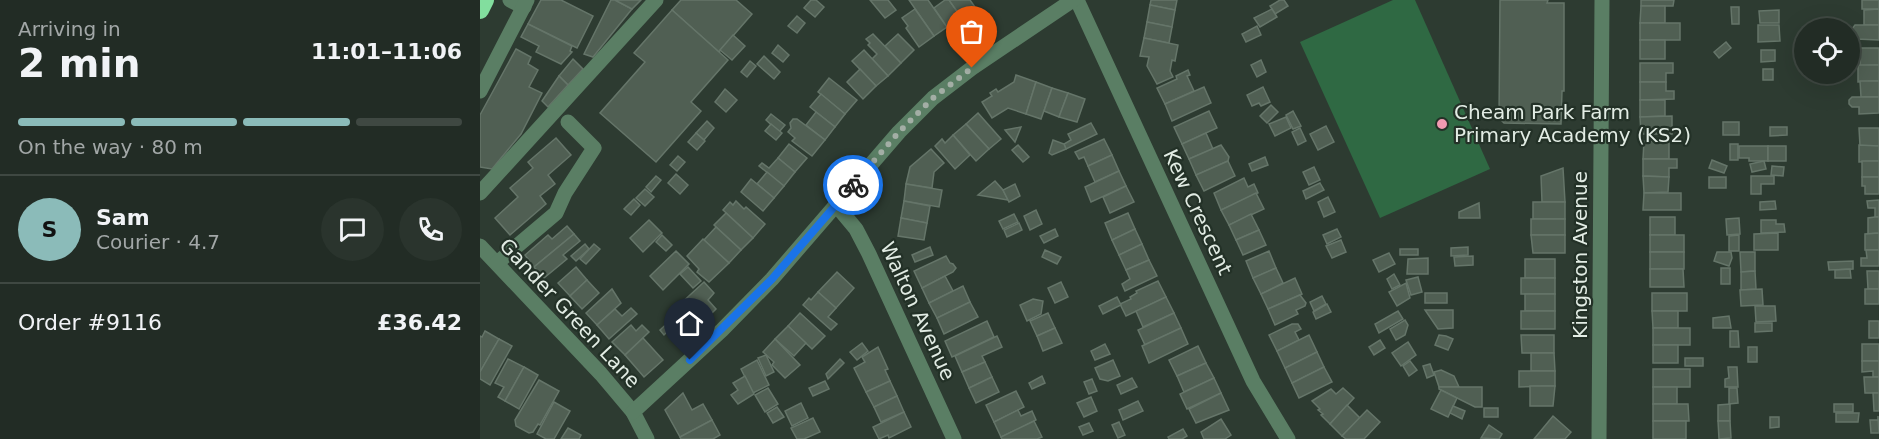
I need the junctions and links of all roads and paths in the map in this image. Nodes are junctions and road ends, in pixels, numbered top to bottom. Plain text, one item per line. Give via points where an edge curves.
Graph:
1 (485, 0) edge
2 (656, 0) edge
3 (1075, 0) edge
4 (1602, 0) edge
5 (521, 2) edge
6 (480, 10) edge
7 (480, 91) edge
8 (568, 122) dead end
9 (480, 193) edge
10 (836, 205) junction
11 (480, 246) edge
12 (497, 263) junction
13 (633, 412) junction
14 (647, 439) edge
15 (954, 439) edge
16 (1288, 439) edge
17 (1599, 439) edge

1 - 6 highway
2 - 9 street
3 - 10 street via 933,98
3 - 16 street, Kew Crescent via 1253,381
4 - 17 street, Kingston Avenue
5 - 7 street
8 - 12 street via 594,148 556,213
10 - 13 street via 756,296
10 - 15 street, Walton Avenue via 856,229 869,254
11 - 12 street, Gander Green Lane
12 - 13 street, Gander Green Lane
13 - 14 street, Gander Green Lane

